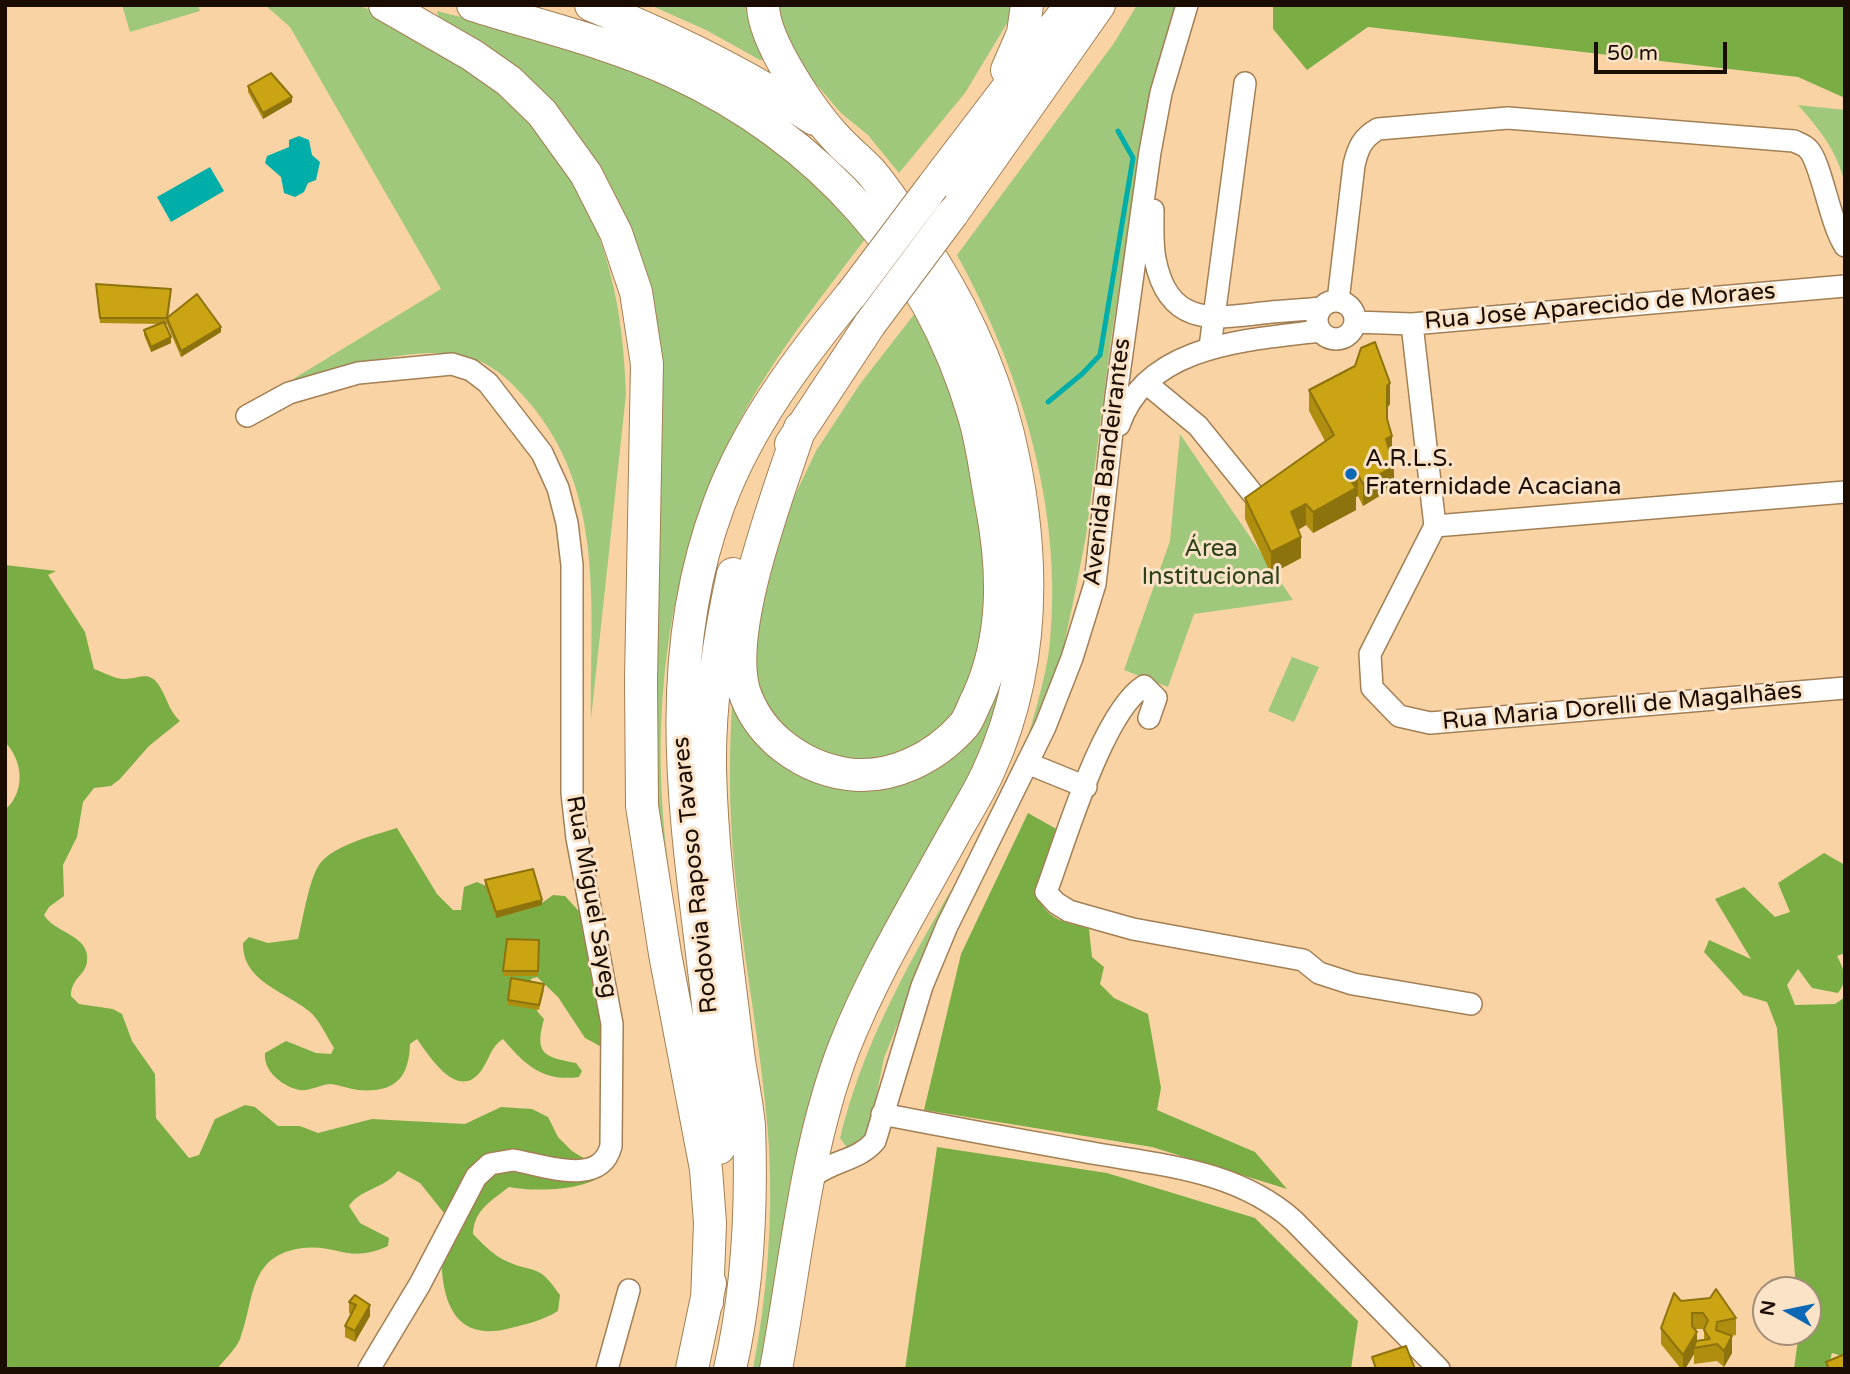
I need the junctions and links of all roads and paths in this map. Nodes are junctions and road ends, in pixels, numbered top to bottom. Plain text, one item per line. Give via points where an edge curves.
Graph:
1 (385, 5) edge
2 (473, 5) edge
3 (591, 5) edge
4 (763, 5) edge
5 (1027, 5) edge
6 (1071, 5) edge
7 (1100, 5) edge
8 (1187, 5) edge
9 (1245, 83) dead end
10 (827, 127) junction
11 (1150, 152) junction
12 (954, 160) junction
13 (1845, 246) edge
14 (1845, 286) edge
15 (1167, 290) junction
16 (1330, 305) junction
17 (1129, 307) junction
18 (1214, 318) junction
19 (1355, 322) junction
20 (1412, 324) junction
21 (1320, 331) junction
22 (1210, 347) junction
23 (1146, 383) junction
24 (247, 416) dead end
25 (800, 428) junction
26 (1112, 443) junction
27 (1845, 492) edge
28 (1258, 499) edge
29 (1435, 526) junction
30 (1845, 688) edge
31 (1149, 718) dead end
32 (1027, 763) junction
33 (1086, 787) junction
34 (1471, 1004) dead end
35 (882, 1115) junction
36 (820, 1125) junction
37 (845, 1157) junction
38 (809, 1179) junction
39 (629, 1290) dead end
40 (707, 1302) junction
41 (373, 1368) edge
42 (607, 1369) edge
43 (692, 1369) edge
44 (730, 1369) edge
45 (776, 1369) edge
46 (1439, 1369) edge

1 - 40 highway via 472,55 542,113 586,174 616,233 636,292 648,364 642,806 706,1169 710,1223
2 - 25 highway via 673,71 740,107 806,153 851,195 901,259 942,332 975,419 995,524 1001,613 992,666 966,723 933,753 887,773 831,772 807,764 763,729 743,688 741,650 750,596 762,542
3 - 10 highway via 757,81
4 - 10 highway via 776,52
5 - 12 highway via 1023,33 1008,69
6 - 12 highway
7 - 25 highway, Rodovia Raposo Tavares, bridge
8 - 11 street, Avenida Bandeirantes via 1161,93
9 - 18 street
10 - 36 highway via 872,173 916,235 961,310 989,373 1019,486 1030,589 1011,712 989,770 859,1011
11 - 15 street via 1155,257
11 - 17 street, Avenida Bandeirantes
12 - 40 highway, Rodovia Raposo Tavares, bridge via 802,354 753,433 719,504 698,580 681,708 682,779 712,1033 720,1174 717,1245
13 - 16 street via 1822,189 1817,163 1809,149 1794,141 1508,118 1378,129 1358,147
14 - 20 street, Rua José Aparecido de Moraes
15 - 17 street
15 - 18 street via 1190,314
16 - 18 street
16 - 19 street via 1349,306
16 - 21 street via 1317,320
17 - 26 street, Avenida Bandeirantes
18 - 22 street
19 - 20 street, Rua José Aparecido de Moraes
19 - 21 street via 1351,333 1341,339
20 - 29 street
21 - 22 street
22 - 23 street via 1175,362
23 - 26 street via 1124,409
23 - 28 street via 1198,426
24 - 41 street, Rua Miguel Sayeg via 289,393 358,373 442,363 471,370 488,383 542,453 558,488 568,533 572,565 572,793 612,1024 611,1146 604,1163 587,1171 501,1160 480,1172
25 - 44 highway, Rodovia Raposo Tavares via 748,529 733,574 712,698 713,826 748,1124 744,1288
26 - 32 street, Avenida Bandeirantes via 1095,584 1072,658
27 - 29 street
29 - 30 street, Rua Maria Dorelli de Magalhães via 1370,654 1372,688 1399,716 1430,723
31 - 33 street via 1156,698 1144,686 1117,714
32 - 33 street
32 - 35 street, Avenida Bandeirantes via 922,986
33 - 34 street via 1046,892 1062,907 1133,929 1303,960 1319,974 1353,984
35 - 37 street, Avenida Bandeirantes via 875,1141 866,1152 856,1158
35 - 46 street via 1188,1168 1249,1190 1273,1202
36 - 37 street via 827,1144
36 - 38 highway
37 - 38 street, Avenida Bandeirantes
38 - 45 highway
39 - 42 street
40 - 43 highway, Rodovia Raposo Tavares

